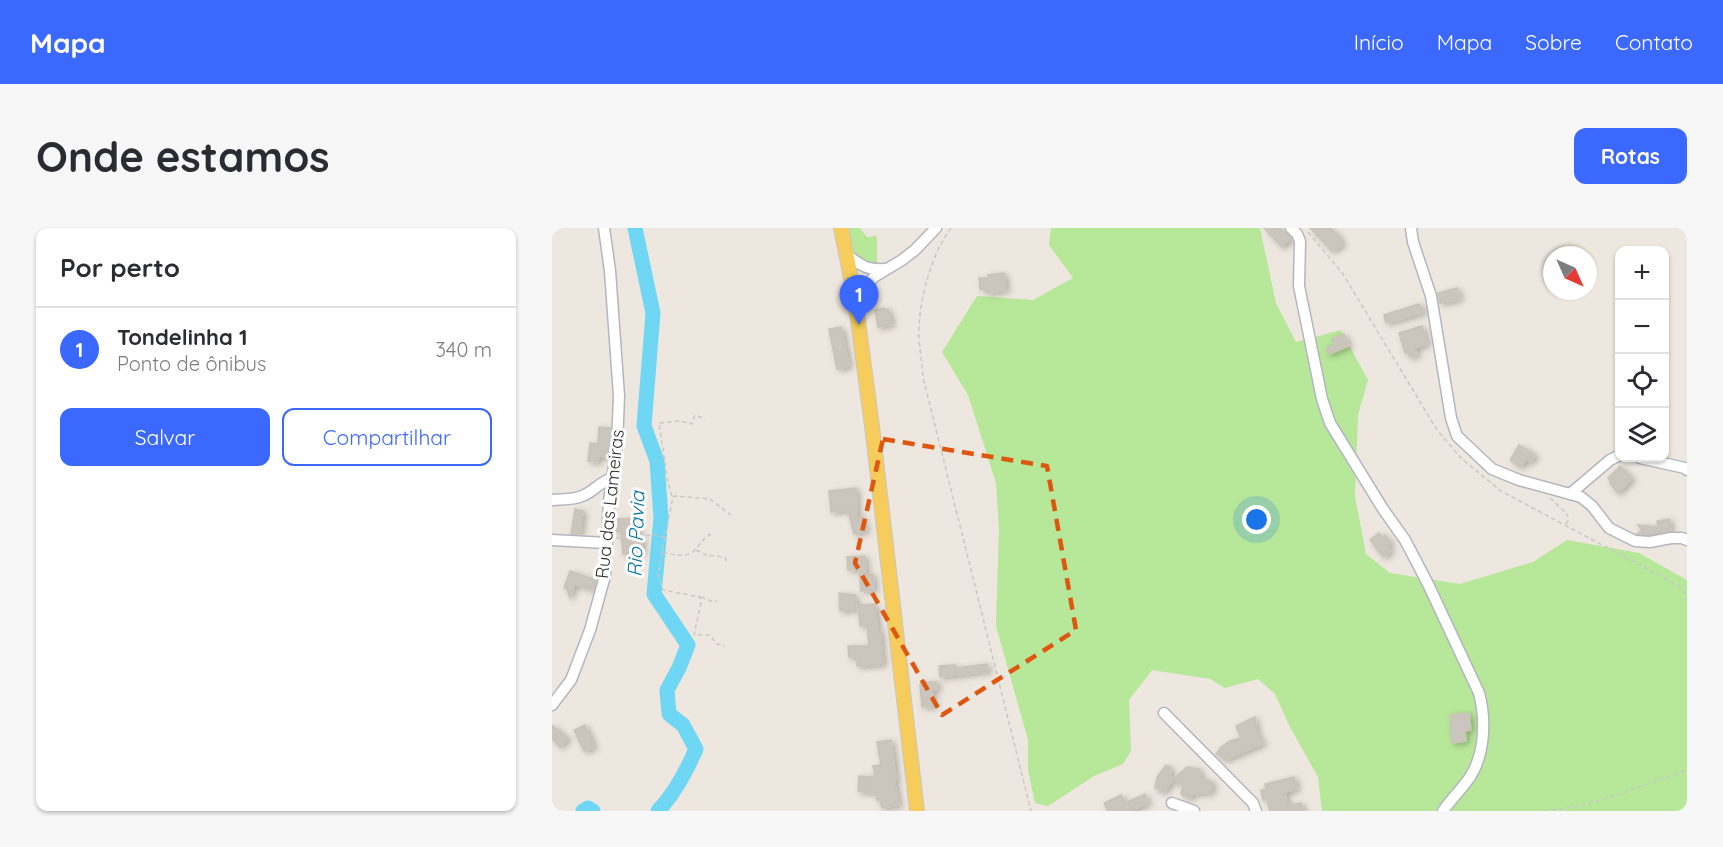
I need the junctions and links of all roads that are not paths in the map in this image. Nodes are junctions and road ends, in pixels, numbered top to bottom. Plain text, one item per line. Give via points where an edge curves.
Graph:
1 (604, 228) edge
2 (841, 228) edge
3 (936, 228) edge
4 (1292, 228) edge
5 (1411, 228) edge
6 (847, 255) junction
7 (863, 267) junction
8 (885, 269) junction
9 (852, 279) junction
10 (867, 284) junction
11 (855, 298) junction
12 (1615, 458) edge
13 (1658, 462) edge
14 (1687, 470) edge
15 (612, 478) junction
16 (1570, 494) junction
17 (552, 500) edge
18 (552, 540) edge
19 (1687, 540) edge
20 (607, 542) junction
21 (552, 705) edge
22 (1164, 713) dead end
23 (1172, 803) dead end
24 (917, 811) edge
25 (1194, 811) edge
26 (1256, 811) edge
27 (1443, 811) edge

1 - 15 street, Rua das Lameiras via 619,400
2 - 6 main road
3 - 8 street via 903,260
4 - 27 street via 1300,241 1299,286 1330,423 1405,540 1479,693 1479,758 1470,777
5 - 16 street via 1431,296 1457,436 1492,469
6 - 7 street
6 - 9 main road
7 - 8 street
7 - 9 street
8 - 10 street
9 - 10 street
9 - 11 main road
10 - 11 street
11 - 24 main road
12 - 16 street
13 - 14 street
15 - 17 street via 579,498
15 - 20 street, Rua das Lameiras
16 - 19 street via 1592,506 1609,528 1635,541
18 - 20 street
20 - 21 street, Rua das Lameiras via 605,576 590,630 571,680
22 - 26 street via 1253,803
23 - 25 street

